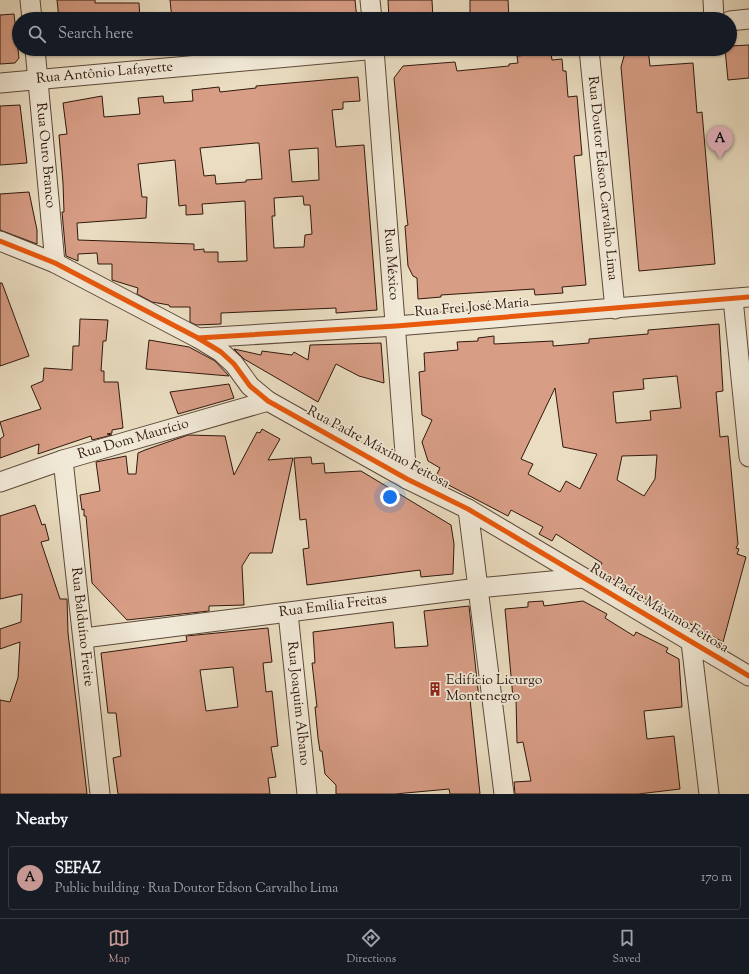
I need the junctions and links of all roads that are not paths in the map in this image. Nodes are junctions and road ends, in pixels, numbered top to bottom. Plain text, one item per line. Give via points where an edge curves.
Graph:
1 (30, 0) edge
2 (370, 0) edge
3 (712, 0) edge
4 (31, 12) edge
5 (371, 12) edge
6 (713, 12) edge
7 (749, 19) edge
8 (737, 20) edge
9 (35, 56) edge
10 (296, 56) edge
11 (376, 56) edge
12 (590, 56) edge
13 (37, 79) junction
14 (0, 83) edge
15 (0, 240) edge
16 (55, 263) junction
17 (741, 298) edge
18 (615, 308) junction
19 (396, 326) junction
20 (198, 338) junction
21 (268, 401) junction
22 (749, 457) edge
23 (63, 460) junction
24 (407, 479) junction
25 (0, 482) edge
26 (468, 509) junction
27 (583, 578) junction
28 (478, 588) junction
29 (288, 613) junction
30 (84, 638) junction
31 (691, 642) junction
32 (749, 676) edge
33 (100, 794) edge
34 (307, 794) edge
35 (504, 794) edge
36 (709, 794) edge

1 - 4 street
2 - 5 street
3 - 6 street
7 - 8 street
9 - 13 street, Rua Ouro Branco
10 - 13 street, Rua Antônio Lafayette
11 - 19 street, Rua México
12 - 18 street, Rua Doutor Edson Carvalho Lima
13 - 14 street, Rua Antônio Lafayette
13 - 16 street, Rua Ouro Branco
15 - 16 street, Rua Padre Máximo Feitosa
16 - 20 street, Rua Padre Máximo Feitosa
17 - 18 street, Rua Frei José Maria
17 - 22 street
18 - 19 street, Rua Frei José Maria
19 - 20 street, Rua Frei José Maria
19 - 24 street, Rua México
20 - 21 street, Rua Padre Máximo Feitosa via 221,352 234,364 250,386
21 - 23 street, Rua Dom Maurício
21 - 24 street, Rua Padre Máximo Feitosa
23 - 25 street, Rua Dom Maurício
23 - 30 street, Rua Balduíno Freire
24 - 26 street, Rua Padre Máximo Feitosa
26 - 27 street, Rua Padre Máximo Feitosa
26 - 28 street
27 - 28 street, Rua Emília Freitas
27 - 31 street, Rua Padre Máximo Feitosa
28 - 29 street, Rua Emília Freitas
28 - 35 street
29 - 30 street, Rua Emília Freitas
29 - 34 street, Rua Joaquim Albano
30 - 33 street, Rua Balduíno Freire
31 - 32 street, Rua Padre Máximo Feitosa
31 - 36 street

